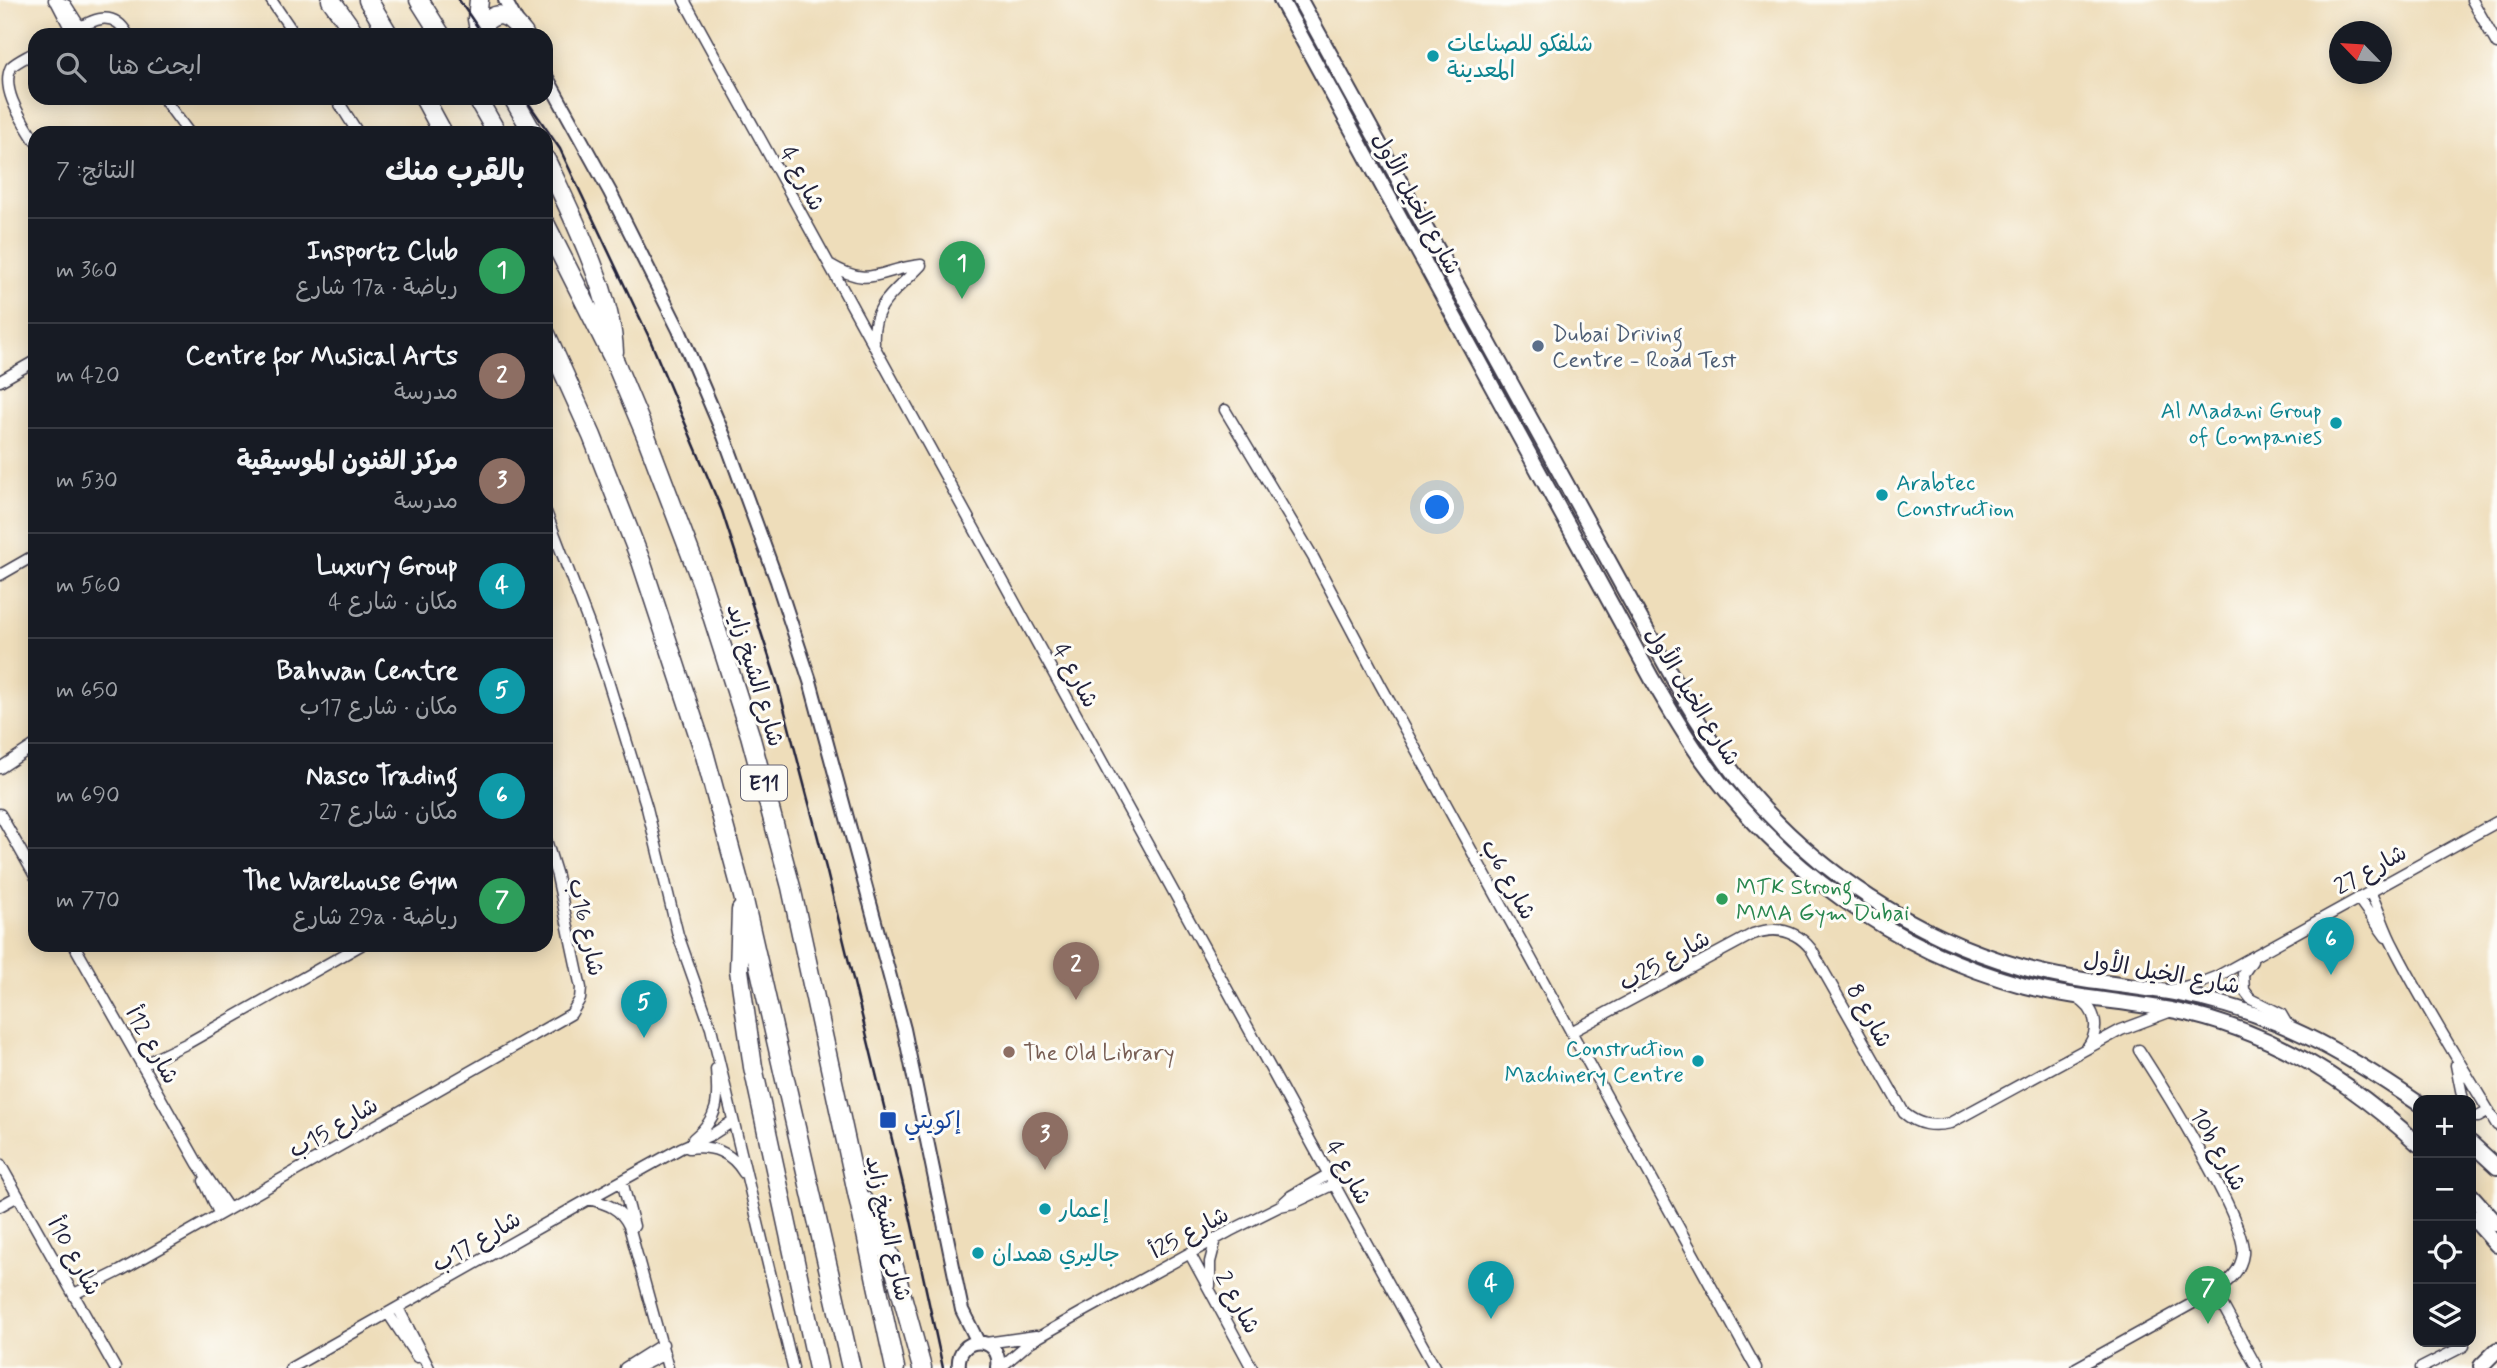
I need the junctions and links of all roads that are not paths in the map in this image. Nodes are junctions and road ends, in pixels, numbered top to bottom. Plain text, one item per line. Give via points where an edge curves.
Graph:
1 (271, 0) edge
2 (331, 0) edge
3 (368, 0) edge
4 (419, 0) edge
5 (479, 0) edge
6 (684, 0) edge
7 (1281, 0) edge
8 (1300, 0) edge
9 (2472, 0) edge
10 (55, 1) edge
11 (507, 1) edge
12 (72, 28) edge
13 (78, 28) edge
14 (123, 28) edge
15 (290, 28) edge
16 (351, 28) edge
17 (385, 28) edge
18 (437, 28) edge
19 (479, 28) edge
20 (482, 28) edge
21 (518, 28) edge
22 (520, 28) edge
23 (2497, 44) edge
24 (28, 56) edge
25 (553, 88) edge
26 (168, 105) edge
27 (340, 105) edge
28 (417, 105) edge
29 (428, 105) edge
30 (482, 105) edge
31 (517, 105) edge
32 (184, 126) edge
33 (354, 126) edge
34 (438, 126) edge
35 (439, 126) edge
36 (493, 126) edge
37 (529, 126) edge
38 (28, 131) edge
39 (553, 175) edge
40 (553, 239) edge
41 (827, 262) junction
42 (874, 347) junction
43 (553, 350) edge
44 (615, 362) junction
45 (28, 365) edge
46 (0, 381) edge
47 (1226, 410) dead end
48 (553, 530) edge
49 (28, 559) edge
50 (0, 575) edge
51 (28, 749) edge
52 (21, 753) junction
53 (0, 761) edge
54 (0, 768) edge
55 (0, 814) edge
56 (2497, 822) edge
57 (28, 864) edge
58 (553, 864) edge
59 (2370, 891) junction
60 (743, 896) junction
61 (2358, 898) junction
62 (1778, 929) joint
63 (2391, 942) junction
64 (2262, 951) junction
65 (78, 952) edge
66 (349, 952) edge
67 (2157, 990) junction
68 (2076, 997) junction
69 (2174, 1011) junction
70 (566, 1017) joint
71 (2288, 1026) junction
72 (1571, 1032) junction
73 (714, 1040) junction
74 (2448, 1046) junction
75 (2139, 1050) dead end
76 (2081, 1053) junction
77 (144, 1069) junction
78 (2462, 1095) edge
79 (2413, 1100) edge
80 (2489, 1111) junction
81 (2476, 1117) edge
82 (2388, 1118) junction
83 (733, 1121) junction
84 (2497, 1125) edge
85 (2413, 1140) edge
86 (681, 1148) junction
87 (2476, 1148) edge
88 (2413, 1150) edge
89 (0, 1164) edge
90 (2497, 1167) edge
91 (1329, 1174) junction
92 (748, 1180) junction
93 (622, 1181) junction
94 (1334, 1184) junction
95 (854, 1186) junction
96 (18, 1196) junction
97 (589, 1199) junction
98 (0, 1206) edge
99 (1280, 1206) junction
100 (224, 1211) junction
101 (2483, 1211) edge
102 (2497, 1224) edge
103 (1216, 1239) junction
104 (2497, 1245) edge
105 (1190, 1254) junction
106 (642, 1268) junction
107 (2215, 1291) junction
108 (1212, 1295) junction
109 (76, 1298) junction
110 (962, 1310) junction
111 (393, 1311) junction
112 (1043, 1334) junction
113 (982, 1343) junction
114 (2462, 1347) edge
115 (664, 1349) junction
116 (964, 1349) junction
117 (2497, 1350) edge
118 (2497, 1357) edge
119 (2479, 1367) edge
120 (115, 1368) edge
121 (291, 1368) edge
122 (427, 1368) edge
123 (625, 1368) edge
124 (637, 1368) edge
125 (668, 1368) edge
126 (793, 1368) edge
127 (818, 1368) edge
128 (851, 1368) edge
129 (895, 1368) edge
130 (922, 1368) edge
131 (959, 1368) edge
132 (999, 1368) edge
133 (1252, 1368) edge
134 (1435, 1368) edge
135 (1756, 1368) edge
136 (2076, 1368) edge
137 (2257, 1368) edge
138 (2421, 1368) edge

1 - 15 street
2 - 16 highway
3 - 17 highway
4 - 18 highway
5 - 19 highway
6 - 41 street, شارع 4
7 - 68 main road, شارع الخيل الأول via 1652,679 1717,779 1790,857 1876,921 1972,969
8 - 67 main road, شارع الخيل الأول via 1684,698 1746,789 1824,864 1921,927 2030,969
9 - 23 street
10 - 12 street via 68,7
11 - 22 street
13 - 14 street via 94,20 111,19
20 - 21 highway via 489,18 501,15
24 - 38 street via 10,68 2,87
25 - 110 street via 679,330 777,581 810,681 904,1028
26 - 32 street
27 - 33 street
28 - 34 highway
29 - 35 highway
30 - 36 highway
31 - 37 highway
39 - 44 highway via 603,294
40 - 44 highway, شارع الشيخ زايد / E11
41 - 42 street, شارع 4
41 - 42 street via 848,275 867,278 921,265 881,305
42 - 91 street, شارع 4
43 - 60 highway, E11 via 617,498 659,611
44 - 95 highway, شارع الشيخ زايد / E11 via 679,522 750,735 800,926
45 - 46 street
47 - 72 street, شارع 6ب
48 - 73 street via 608,681 647,808 678,935
49 - 50 street
51 - 52 street
52 - 53 street
52 - 54 street
55 - 57 street
56 - 59 street, شارع 27
58 - 70 street, شارع 16ب via 581,988 578,1004
59 - 61 street, شارع 27
59 - 63 street
60 - 127 highway via 739,961 751,1055
60 - 128 highway, E11
61 - 63 street
61 - 64 street, شارع 27
62 - 72 street, شارع 25ب via 1745,938
62 - 76 street, شارع 8 via 1797,936 1811,950 1899,1106 1925,1125 1950,1123
63 - 74 street
64 - 67 street, شارع 27 via 2209,980
64 - 71 street, شارع 27 via 2245,969 2244,990 2251,999 2281,1014
65 - 77 street, شارع 12أ
66 - 77 street
67 - 71 main road, شارع الخيل الأول via 2234,1007
68 - 69 main road, شارع الخيل الأول
68 - 76 street via 2088,1006 2095,1020 2094,1035
69 - 76 street via 2134,1024
69 - 82 main road, شارع الخيل الأول via 2226,1024 2288,1050 2346,1084
70 - 100 street, شارع 15ب
71 - 79 main road, شارع الخيل الأول
72 - 135 street, شارع 6ب
73 - 83 street
73 - 86 street, شارع 17ب via 716,1108 706,1127
74 - 78 street
74 - 80 street
75 - 107 street, 10b شارع via 2234,1217 2244,1246 2237,1271
77 - 100 street, شارع 12أ
80 - 81 street
80 - 84 street
82 - 85 main road, شارع الخيل الأول
82 - 88 main road
83 - 86 street, شارع 17ب
83 - 92 street
86 - 92 street via 721,1151
86 - 93 street, شارع 17ب
87 - 90 main road
89 - 96 street, شارع 10أ
91 - 94 street, شارع 4
91 - 99 street, شارع 25أ
92 - 126 street
93 - 97 street, شارع 17ب
93 - 106 street
94 - 99 street, شارع 25أ
94 - 134 street, شارع 4
95 - 129 highway, شارع الشيخ زايد / E11
95 - 130 highway via 892,1261
96 - 98 street
96 - 109 street, شارع 10أ
97 - 106 street via 613,1207 625,1218
97 - 111 street, شارع 17ب
99 - 103 street, شارع 25أ
100 - 109 street, شارع 15ب
101 - 102 main road
101 - 104 main road
103 - 105 street, شارع 25أ
103 - 108 street via 1209,1271
105 - 108 street, شارع 2
105 - 112 street, شارع 25أ
106 - 115 street
107 - 136 street
107 - 137 street
108 - 133 street, شارع 2
109 - 120 street, شارع 10أ
110 - 113 street via 970,1330
110 - 116 street
111 - 121 street, شارع 17ب
111 - 122 street
112 - 113 street
112 - 132 street
113 - 116 street
113 - 132 street via 997,1353
114 - 138 street
115 - 123 street
115 - 124 street
115 - 125 street
116 - 131 street
117 - 119 main road
118 - 119 main road

